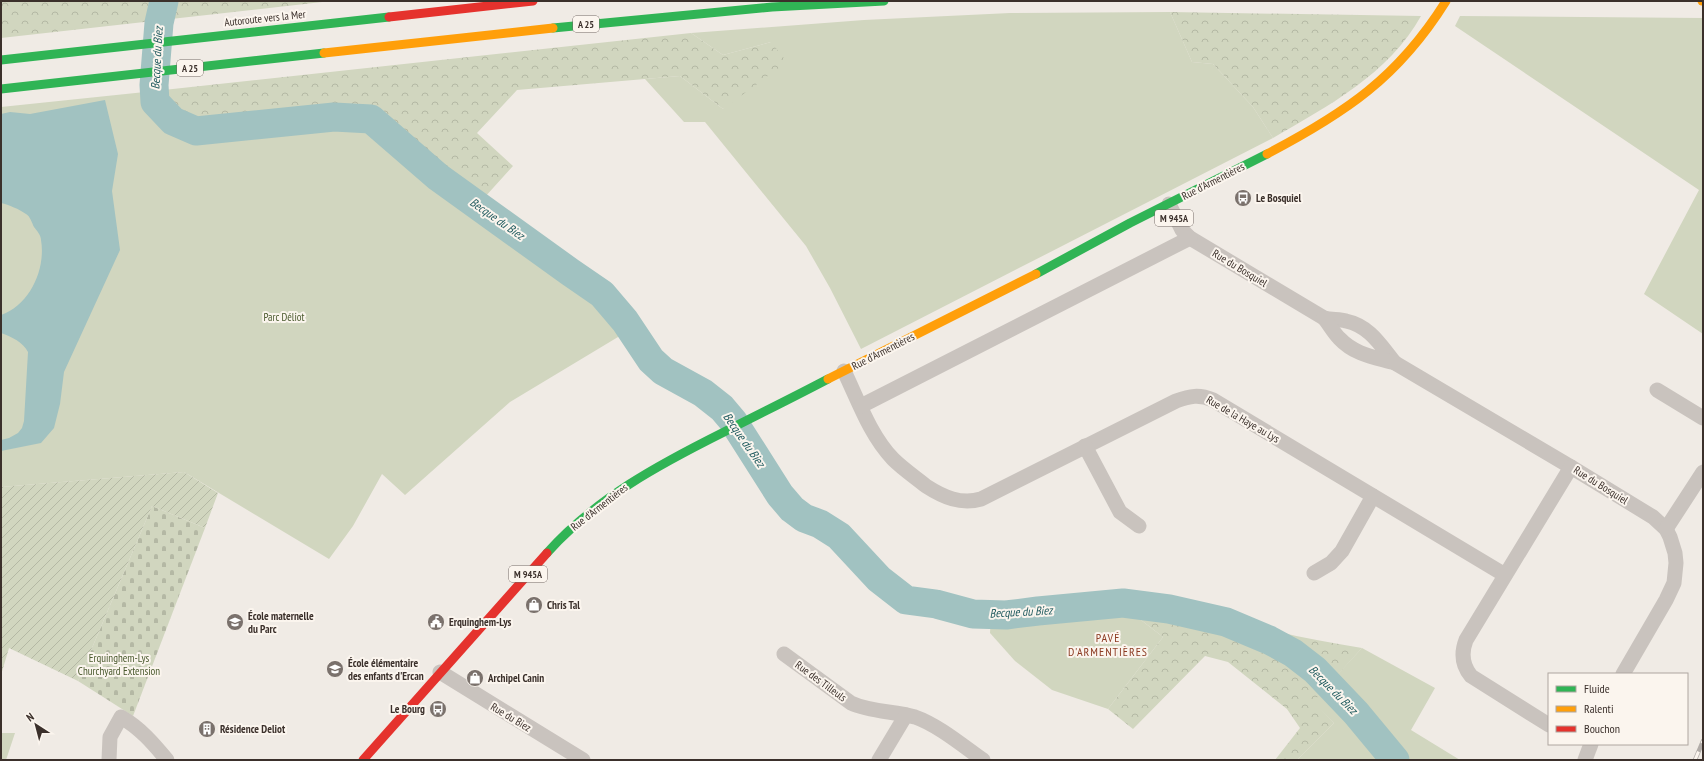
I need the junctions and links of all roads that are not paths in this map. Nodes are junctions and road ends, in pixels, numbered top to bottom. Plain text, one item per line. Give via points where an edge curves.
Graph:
1 (532, 1) edge
2 (884, 1) edge
3 (1446, 1) edge
4 (1, 60) edge
5 (1, 89) edge
6 (1174, 213) junction
7 (1190, 238) junction
8 (1324, 318) junction
9 (1395, 363) junction
10 (848, 378) junction
11 (1657, 390) dead end
12 (861, 406) junction
13 (1703, 418) edge
14 (1085, 446) junction
15 (1571, 467) junction
16 (1703, 472) edge
17 (1373, 496) junction
18 (1139, 526) dead end
19 (1666, 529) junction
20 (1314, 573) dead end
21 (1505, 575) junction
22 (784, 654) dead end
23 (1623, 673) edge
24 (449, 677) junction
25 (906, 715) junction
26 (1548, 724) edge
27 (109, 760) edge
28 (167, 760) edge
29 (363, 760) edge
30 (582, 760) edge
31 (879, 760) edge
32 (983, 760) edge

1 - 4 main road, Autoroute vers la Mer
2 - 5 main road, A 25 via 772,7 661,17
3 - 6 main road, Rue d'Armentières / M 945A via 1407,55 1365,94
6 - 7 street, Rue du Bosquiel via 1182,230
6 - 10 main road, Rue d'Armentières / M 945A via 1106,235
7 - 8 street, Rue du Bosquiel
7 - 12 street
8 - 9 street, Rue du Bosquiel via 1338,338 1351,349 1365,356
8 - 9 street, Rue du Bosquiel via 1355,323 1379,341
9 - 15 street, Rue du Bosquiel
10 - 12 street, Rue de la Haye au Lys
10 - 24 main road, Rue d'Armentières / M 945A via 745,421 641,476 590,512 549,551
11 - 13 street
12 - 14 street, Rue de la Haye au Lys via 880,443 900,466 936,492 961,501 981,499
14 - 17 street, Rue de la Haye au Lys via 1176,401 1200,396 1213,400
14 - 18 street via 1117,508 1126,518
15 - 19 street, Rue du Bosquiel via 1653,517
15 - 21 street
16 - 19 street
17 - 20 street via 1342,551 1331,563
17 - 21 street, Rue de la Haye au Lys
19 - 23 street, Rue du Bosquiel via 1675,554 1674,583
21 - 26 street via 1466,640 1463,649 1464,663 1467,671 1477,681
22 - 25 street, Rue des Tilleuls via 851,703
24 - 29 main road, Rue d'Armentières / M 945A
24 - 30 street, Rue du Biez
25 - 31 street
25 - 32 street, Rue des Tilleuls via 930,724
27 - 28 street via 110,737 121,717 135,726

